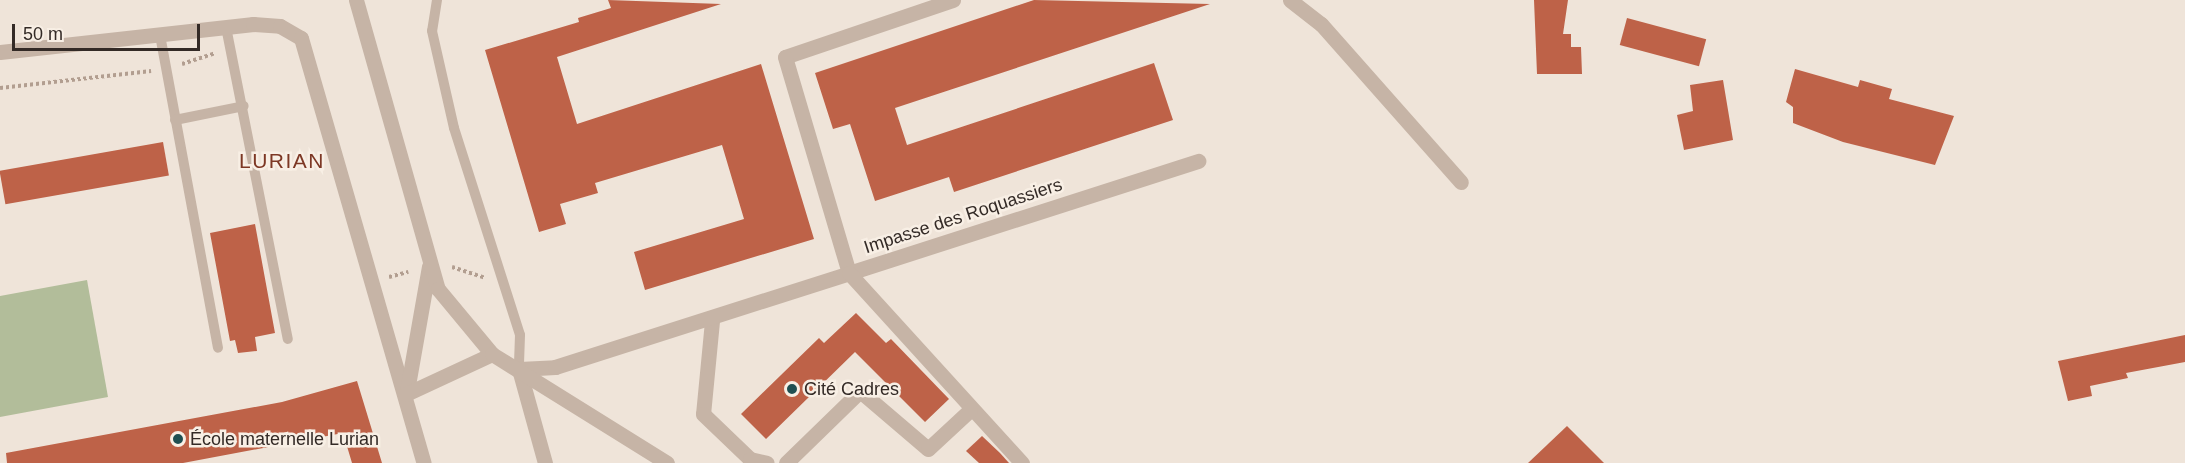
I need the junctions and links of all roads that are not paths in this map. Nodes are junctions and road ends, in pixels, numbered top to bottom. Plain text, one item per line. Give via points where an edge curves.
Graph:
1 (356, 0) edge
2 (437, 0) edge
3 (953, 0) edge
4 (1290, 0) edge
5 (226, 27) junction
6 (160, 35) junction
7 (0, 52) edge
8 (244, 106) junction
9 (175, 120) junction
10 (1198, 161) dead end
11 (1461, 182) dead end
12 (436, 265) junction
13 (849, 273) junction
14 (712, 321) junction
15 (288, 339) dead end
16 (218, 348) dead end
17 (492, 354) junction
18 (519, 369) junction
19 (406, 394) junction
20 (970, 410) junction
21 (662, 462) edge
22 (424, 463) edge
23 (545, 463) edge
24 (767, 463) edge
25 (786, 463) edge
26 (1022, 463) edge

1 - 12 street
2 - 18 lane via 434,42 520,335
3 - 13 street, Impasse des Roquassiers via 784,57
4 - 11 street via 1321,24
5 - 6 street
5 - 8 lane
5 - 19 street via 280,26 301,38
6 - 7 street
6 - 9 lane
8 - 9 lane
8 - 15 lane
9 - 16 lane
10 - 13 street, Impasse des Roquassiers
12 - 17 street via 438,289
12 - 19 street
13 - 14 street
13 - 20 street
14 - 18 street via 555,367
14 - 24 street via 703,414 750,459
17 - 18 street
17 - 19 street
18 - 21 street
18 - 23 street
19 - 22 street
20 - 25 street via 928,448 860,391
20 - 26 street

